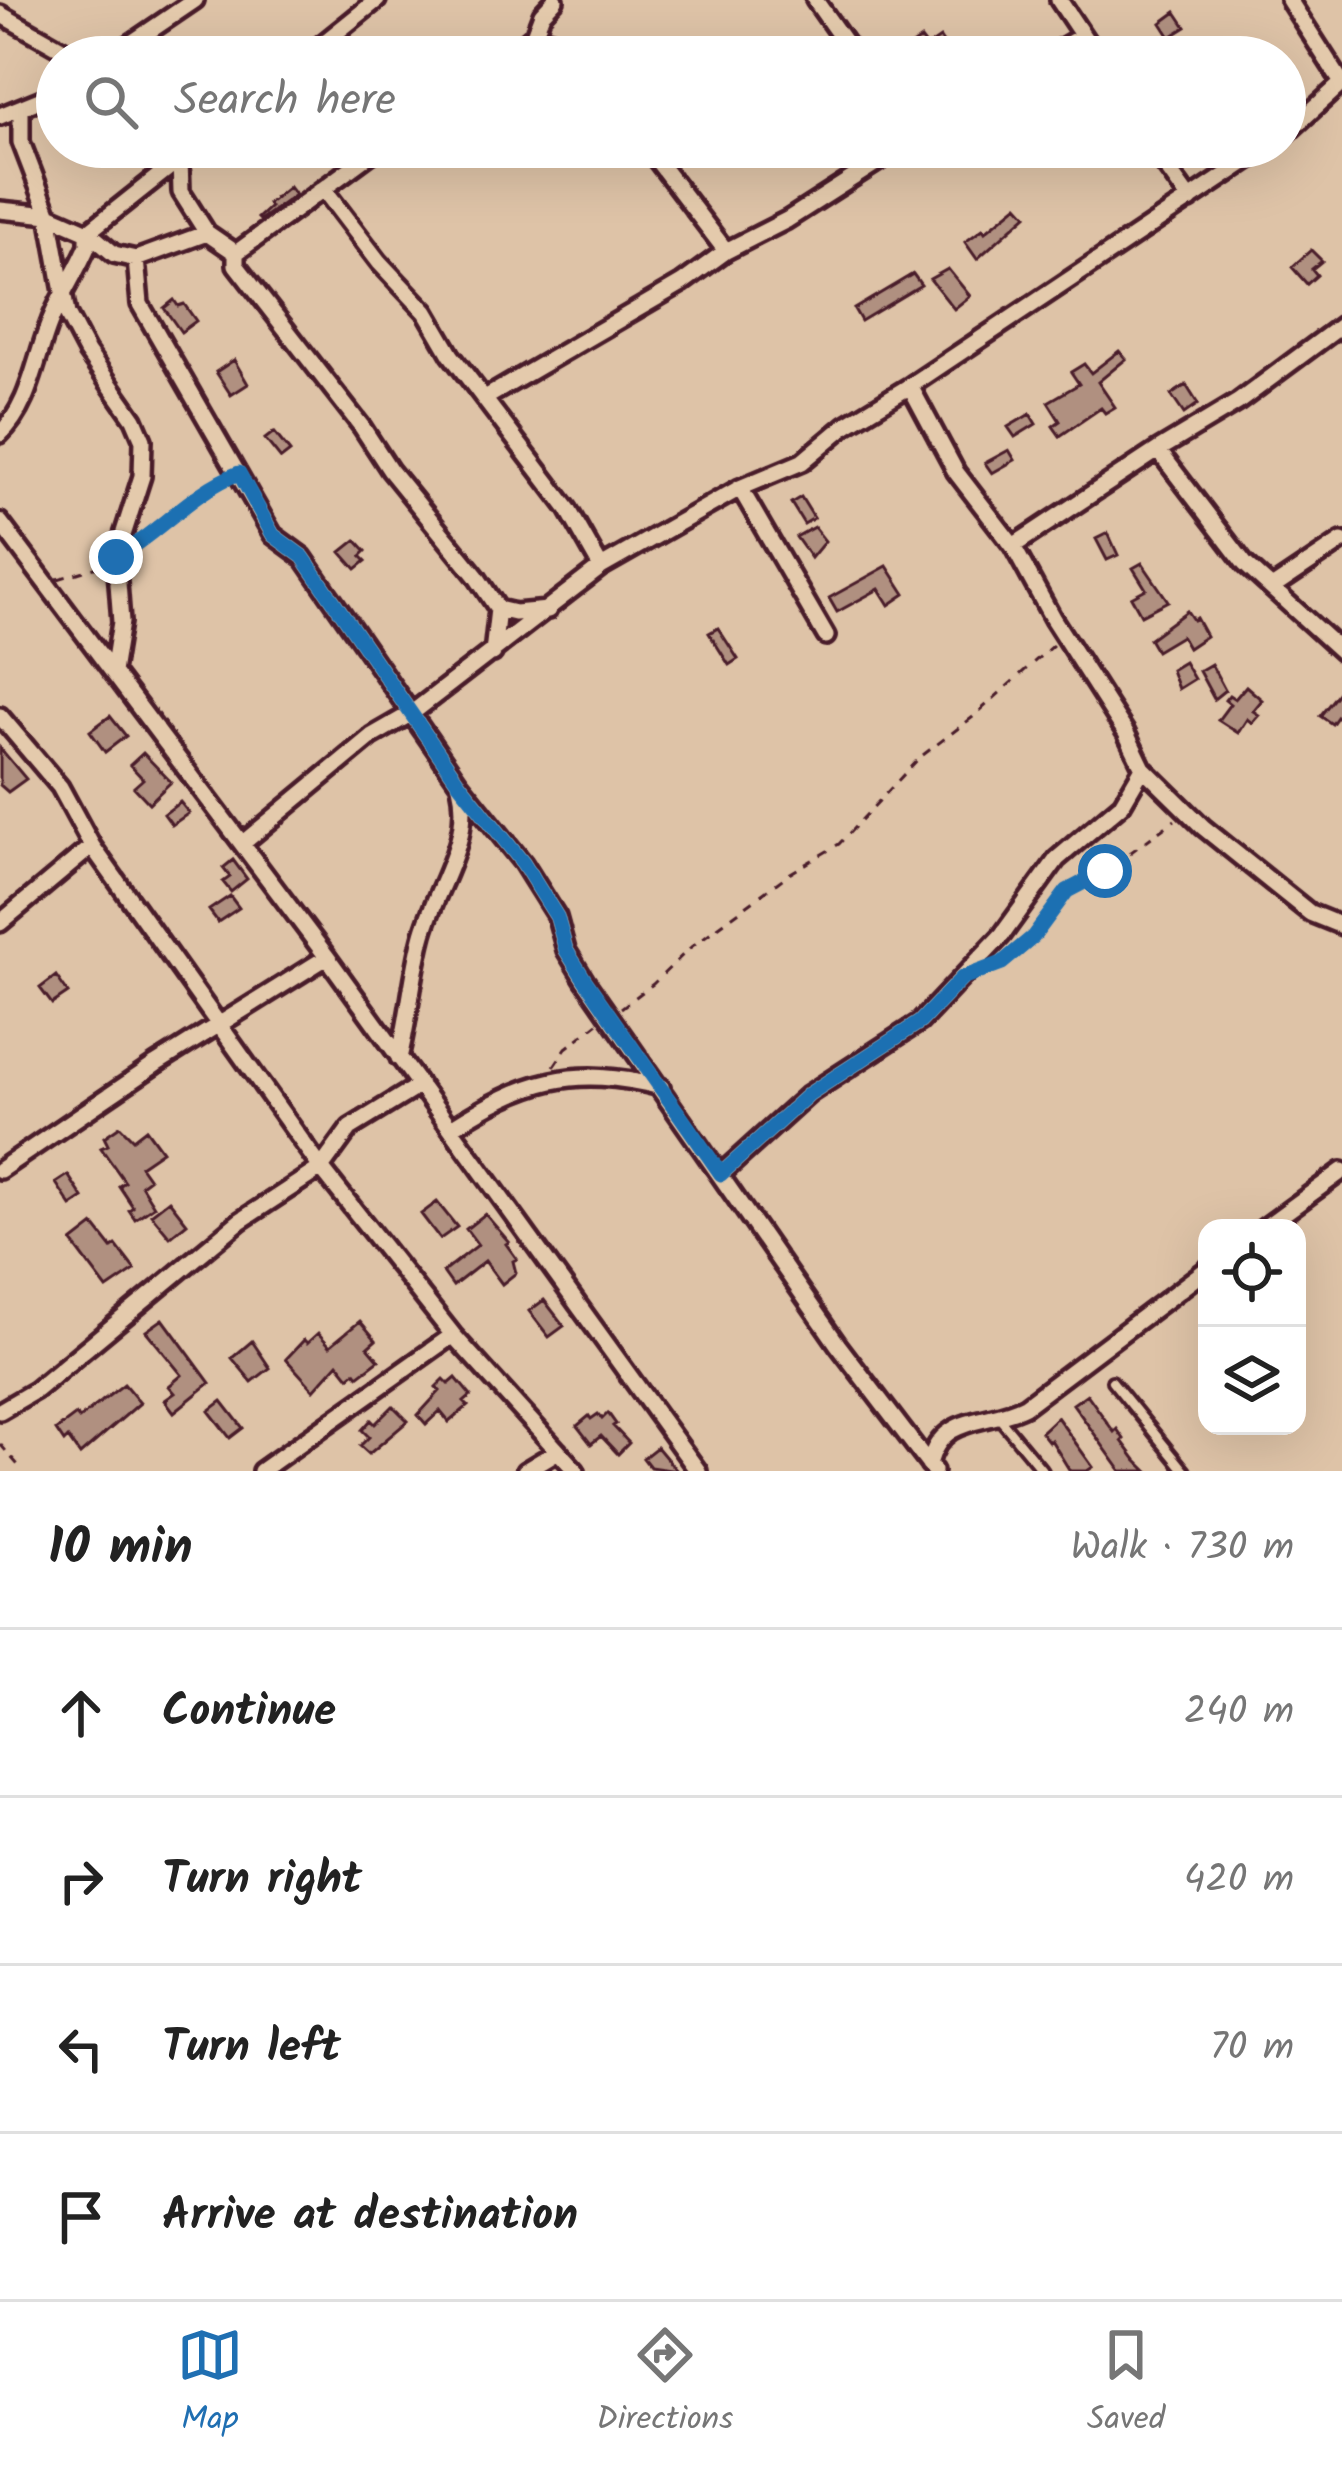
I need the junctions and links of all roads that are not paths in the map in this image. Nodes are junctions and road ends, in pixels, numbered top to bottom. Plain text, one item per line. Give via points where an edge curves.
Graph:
1 (195, 0) edge
2 (376, 0) edge
3 (555, 0) edge
4 (815, 0) edge
5 (1059, 0) edge
6 (1289, 0) edge
7 (0, 14) edge
8 (534, 35) joint
9 (39, 36) edge
10 (142, 36) edge
11 (332, 36) edge
12 (537, 36) edge
13 (840, 36) edge
14 (1082, 36) edge
15 (36, 101) edge
16 (21, 108) junction
17 (0, 116) edge
18 (1306, 116) edge
19 (168, 168) edge
20 (180, 168) edge
21 (353, 168) edge
22 (663, 168) edge
23 (868, 168) edge
24 (1167, 168) edge
25 (1237, 168) edge
26 (324, 190) junction
27 (1190, 200) junction
28 (0, 210) edge
29 (49, 215) junction
30 (88, 232) junction
31 (207, 233) junction
32 (726, 251) junction
33 (236, 253) junction
34 (136, 259) junction
35 (63, 292) junction
36 (1342, 325) edge
37 (910, 386) junction
38 (485, 398) junction
39 (0, 434) edge
40 (1158, 450) junction
41 (740, 488) junction
42 (0, 522) edge
43 (1342, 541) edge
44 (1013, 547) junction
45 (601, 567) junction
46 (1271, 588) junction
47 (498, 609) junction
48 (548, 610) junction
49 (826, 635) dead end
50 (1342, 652) edge
51 (493, 653) junction
52 (113, 672) junction
53 (412, 713) junction
54 (0, 716) edge
55 (1143, 768) junction
56 (459, 783) junction
57 (1132, 792) junction
58 (1165, 792) junction
59 (243, 843) junction
60 (92, 846) junction
61 (0, 923) edge
62 (1342, 926) edge
63 (327, 957) junction
64 (218, 1024) junction
65 (399, 1058) junction
66 (420, 1085) junction
67 (662, 1088) junction
68 (451, 1128) junction
69 (321, 1168) junction
70 (0, 1170) edge
71 (1342, 1171) edge
72 (721, 1174) junction
73 (1276, 1219) edge
74 (1198, 1276) edge
75 (453, 1335) junction
76 (1112, 1381) dead end
77 (0, 1411) edge
78 (1000, 1419) junction
79 (558, 1451) junction
80 (282, 1465) edge
81 (931, 1468) edge
82 (262, 1471) edge
83 (525, 1471) edge
84 (576, 1471) edge
85 (698, 1471) edge
86 (1043, 1471) edge
87 (1185, 1471) edge

1 - 10 street
2 - 11 street
3 - 8 street
4 - 13 street
5 - 14 street
6 - 18 street via 1342,83
7 - 9 street
8 - 12 street
15 - 16 street
16 - 17 street
16 - 29 street via 21,142
19 - 30 street
20 - 31 street via 181,191
21 - 26 street
22 - 32 street
23 - 32 street
24 - 27 street
25 - 27 street
26 - 33 street
26 - 38 street
27 - 37 street
28 - 29 street
29 - 30 street
29 - 35 street
30 - 34 street via 114,254
30 - 35 street
31 - 33 street
31 - 34 street
32 - 38 street
33 - 47 street via 274,319
34 - 53 street via 140,304 273,535 303,557
35 - 39 street via 21,403
35 - 52 street via 80,340 143,440 142,476 116,557 121,622
36 - 40 street
37 - 41 street via 802,462
37 - 44 street via 956,472
38 - 45 street
40 - 44 street
40 - 46 street via 1210,523
41 - 45 street
41 - 49 street
42 - 52 street
43 - 46 street
44 - 55 street
45 - 48 street
46 - 50 street
47 - 48 street
47 - 51 street
48 - 51 street
51 - 53 street
52 - 59 street
53 - 56 street
53 - 59 street
54 - 60 street via 60,787
55 - 57 street
55 - 58 street
56 - 65 street via 463,823 421,939
56 - 67 street via 523,863 557,917 566,950
57 - 58 street
57 - 72 street via 1057,859 1002,935 920,1022 809,1094
58 - 62 street via 1310,913
59 - 63 street
60 - 61 street
60 - 64 street
63 - 64 street
63 - 65 street
64 - 69 street
64 - 70 street
65 - 66 street
66 - 68 street
66 - 69 street via 350,1128
67 - 68 street via 567,1077 525,1088
67 - 72 street
68 - 85 street
69 - 75 street
69 - 77 street via 240,1221
71 - 73 street
72 - 81 street
74 - 78 street
75 - 79 street
75 - 80 street
76 - 87 lane
78 - 81 street via 950,1431 935,1443
78 - 86 lane
79 - 83 street
79 - 84 street
80 - 82 street

